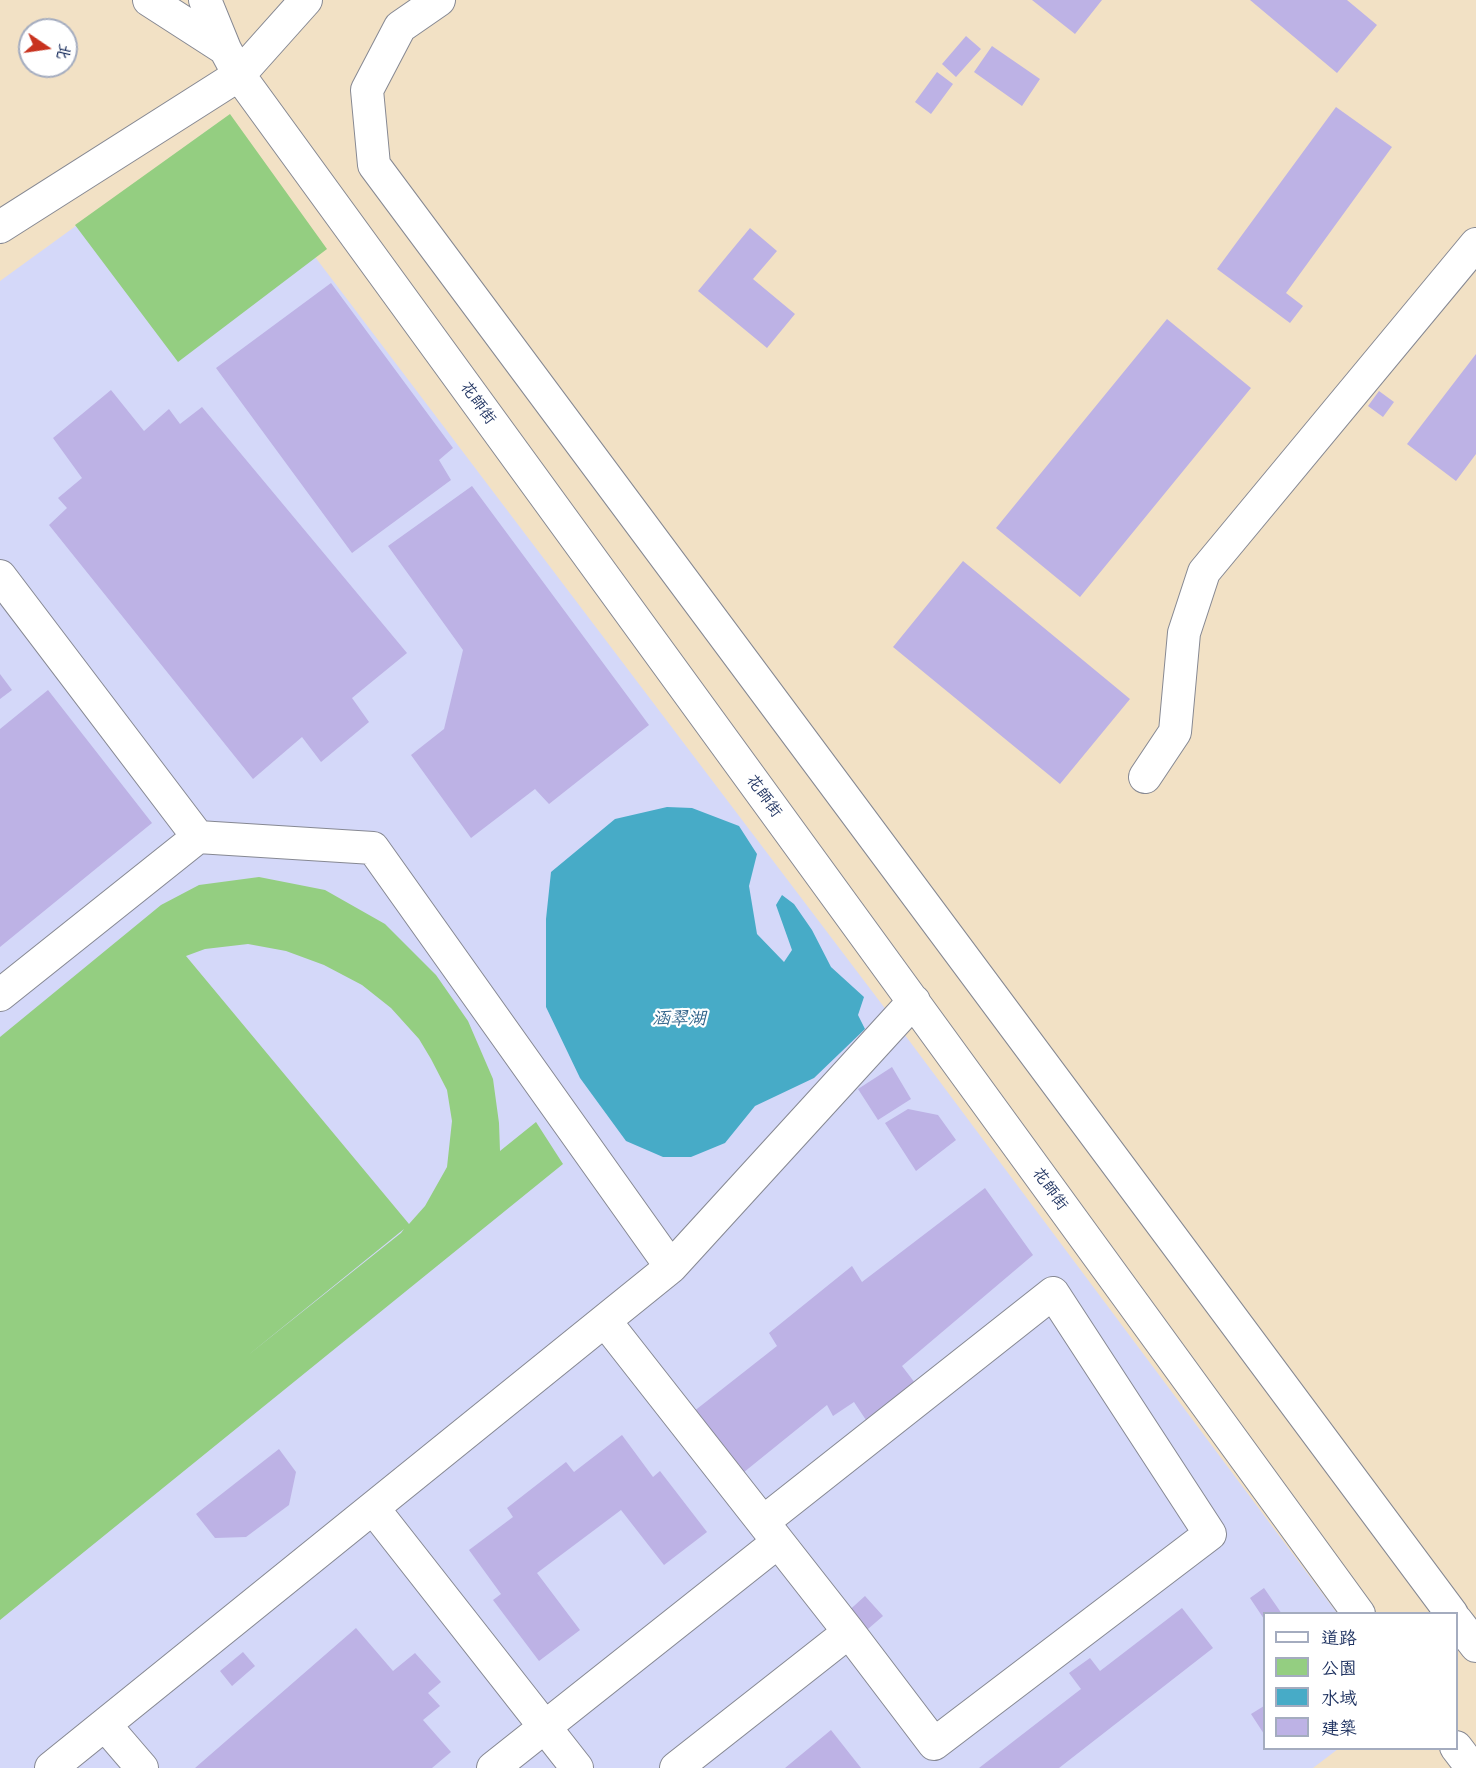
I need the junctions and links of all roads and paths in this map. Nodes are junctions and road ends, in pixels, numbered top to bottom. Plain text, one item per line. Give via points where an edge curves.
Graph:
1 (149, 0) edge
2 (205, 0) edge
3 (306, 0) edge
4 (439, 0) edge
5 (232, 62) junction
6 (0, 227) edge
7 (1476, 244) edge
8 (0, 576) edge
9 (1146, 777) dead end
10 (198, 837) junction
11 (0, 995) edge
12 (914, 1001) junction
13 (671, 1268) junction
14 (605, 1321) junction
15 (373, 1508) junction
16 (770, 1532) junction
17 (1358, 1612) edge
18 (1451, 1612) edge
19 (1458, 1623) edge
20 (849, 1632) junction
21 (1476, 1646) edge
22 (105, 1725) junction
23 (546, 1728) junction
24 (1458, 1750) edge
25 (51, 1768) edge
26 (142, 1768) edge
27 (493, 1768) edge
28 (578, 1768) edge
29 (676, 1768) edge
30 (1472, 1768) edge

1 - 5 street, 花師街
2 - 5 street
3 - 5 street
4 - 18 street via 400,27 367,90 374,165
5 - 6 street
5 - 12 street, 花師街
7 - 9 street via 1204,572 1184,633 1175,732
8 - 10 street
10 - 11 street
10 - 13 street via 373,848
12 - 13 street
12 - 17 street, 花師街
13 - 14 street
14 - 15 street
14 - 16 street
15 - 22 street
15 - 23 street
16 - 20 street
16 - 20 street via 1053,1293 1210,1533 934,1744
16 - 23 street
19 - 21 street
20 - 29 street
22 - 25 street
22 - 26 street
23 - 27 street
23 - 28 street
24 - 30 street

